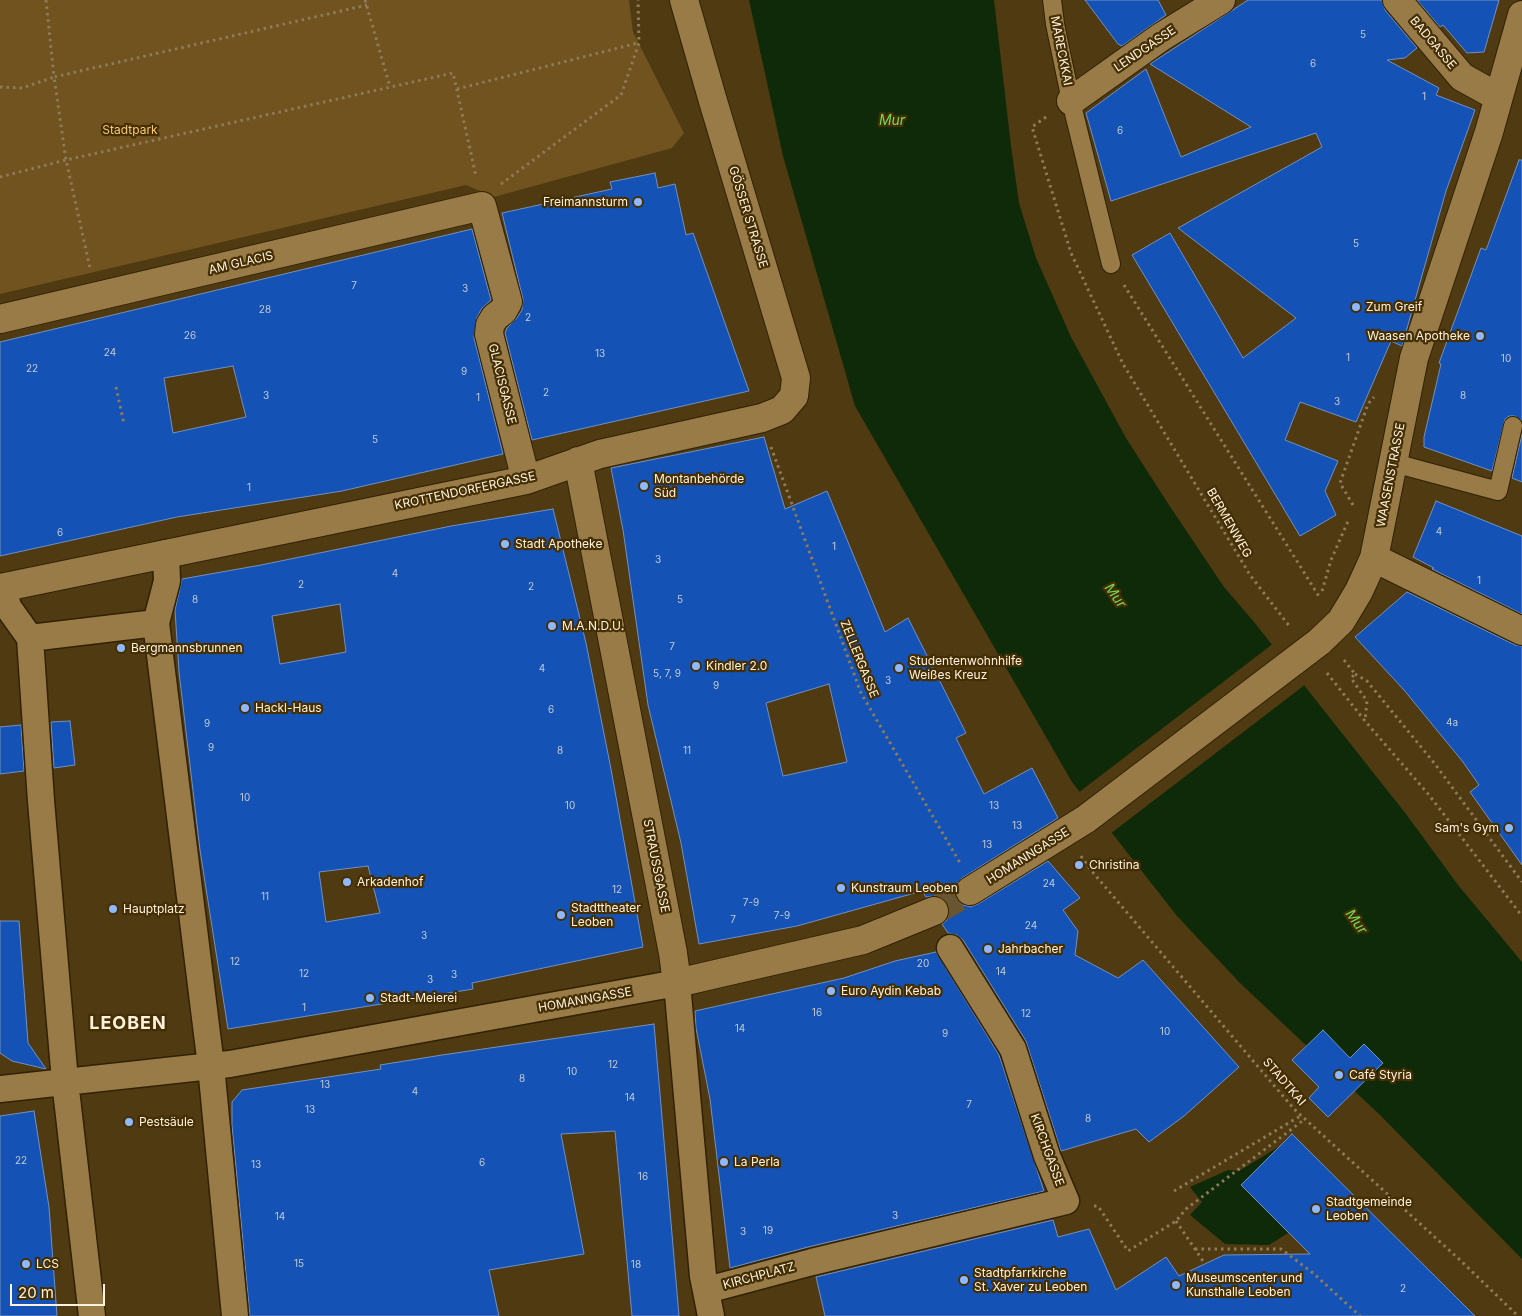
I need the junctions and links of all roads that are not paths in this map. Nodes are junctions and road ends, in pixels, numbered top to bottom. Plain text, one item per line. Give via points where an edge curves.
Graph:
1 (684, 0) edge
2 (1052, 0) edge
3 (1221, 0) edge
4 (1397, 0) edge
5 (1522, 15) edge
6 (1498, 97) junction
7 (1071, 101) junction
8 (482, 206) joint
9 (1111, 264) road end
10 (0, 318) edge
11 (762, 418) joint
12 (1513, 426) dead end
13 (578, 461) junction
14 (1394, 463) junction
15 (526, 480) junction
16 (166, 553) junction
17 (1374, 558) junction
18 (2, 587) edge
19 (156, 623) junction
20 (1522, 631) edge
21 (30, 638) junction
22 (1076, 826) joint
23 (974, 889) tunnel mouth
24 (934, 911) tunnel mouth
25 (950, 948) dead end
26 (677, 983) junction
27 (220, 1065) junction
28 (65, 1081) junction
29 (0, 1089) edge
30 (812, 1262) joint
31 (705, 1283) junction
32 (92, 1316) edge
33 (235, 1316) edge
34 (711, 1316) edge

1 - 11 street, GÖSSER STRASSE via 796,378 794,396 782,410
2 - 7 lane, MARECKKAI
3 - 7 street, LENDGASSE via 1161,37
4 - 6 street, BADGASSE via 1462,77
5 - 6 street, WAASENSTRASSE
6 - 14 street, WAASENSTRASSE via 1414,358
7 - 9 lane, MARECKKAI
8 - 10 street, AM GLACIS
8 - 15 street, GLACISGASSE via 508,302 490,325 489,334
11 - 13 street, KROTTENDORFERGASSE
12 - 14 lane via 1498,491
13 - 15 street, KROTTENDORFERGASSE
13 - 26 street, STRAUSSGASSE
14 - 17 street, WAASENSTRASSE
15 - 16 street, KROTTENDORFERGASSE
16 - 18 street
16 - 19 street via 167,581
17 - 20 street
17 - 22 street, WAASENSTRASSE, bridge via 1359,591 1321,655
18 - 21 street via 8,607
19 - 21 street
19 - 27 street
21 - 28 street
22 - 23 street, HOMANNGASSE
24 - 26 street, HOMANNGASSE via 863,940
25 - 30 street, KIRCHGASSE via 1013,1049 1047,1156 1066,1201
26 - 27 street, HOMANNGASSE
26 - 31 street, STRAUSSGASSE
27 - 28 street
27 - 33 street
28 - 29 street
28 - 32 street
30 - 31 street, KIRCHPLATZ
31 - 34 street, KIRCHPLATZ

